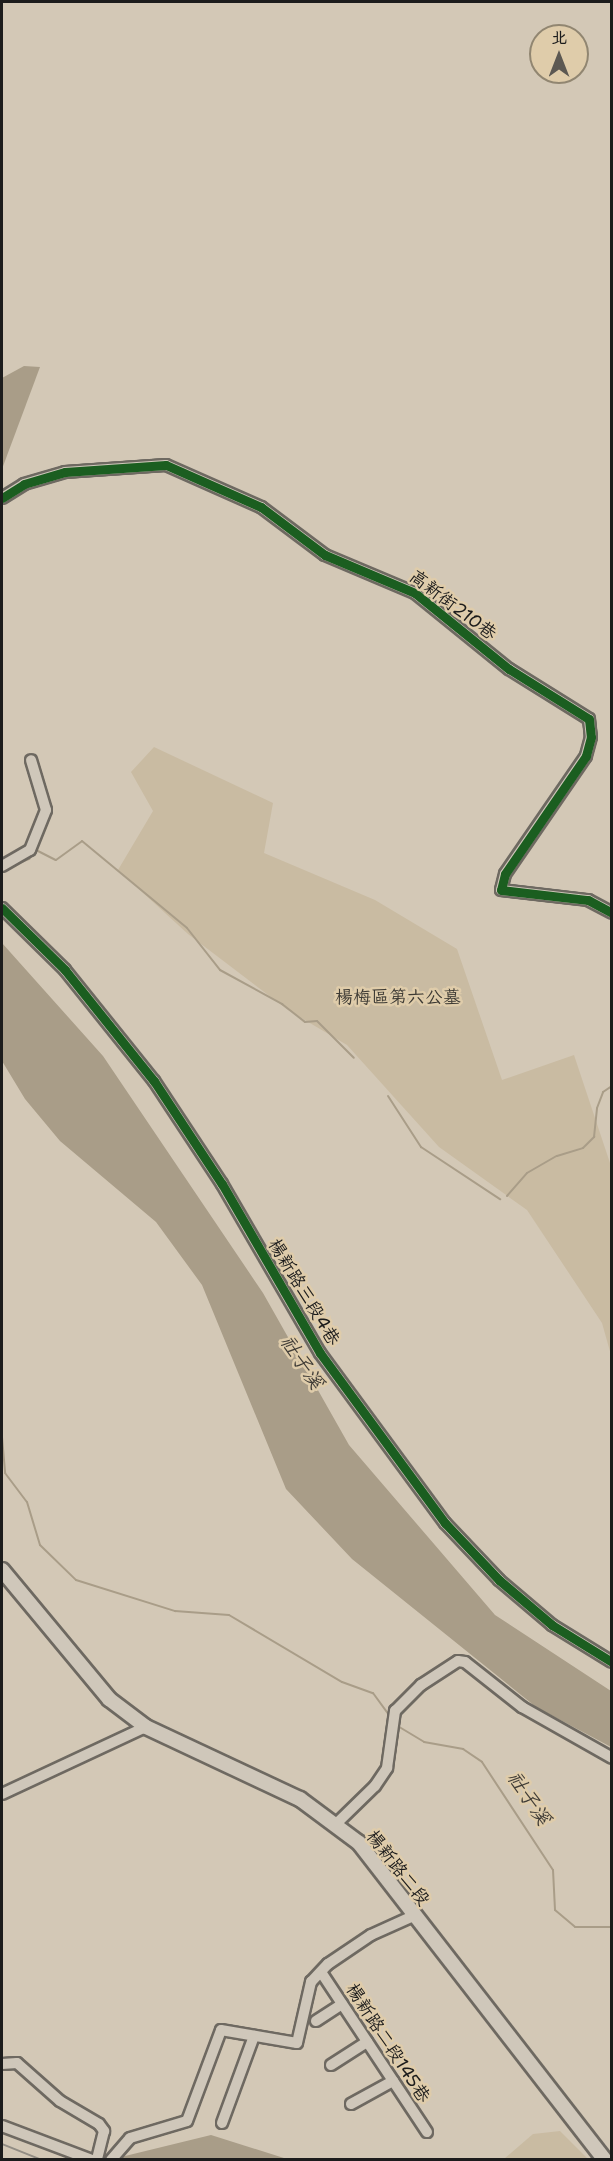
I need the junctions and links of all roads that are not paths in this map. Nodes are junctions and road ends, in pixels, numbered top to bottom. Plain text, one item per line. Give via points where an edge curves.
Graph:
1 (2, 498) edge
2 (31, 760) dead end
3 (2, 866) edge
4 (2, 908) edge
5 (612, 913) edge
6 (2, 1570) edge
7 (612, 1662) edge
8 (146, 1727) junction
9 (612, 1758) edge
10 (2, 1794) edge
11 (336, 1824) junction
12 (413, 1916) junction
13 (321, 1972) junction
14 (342, 2004) junction
15 (316, 2021) dead end
16 (254, 2036) junction
17 (368, 2042) junction
18 (2, 2064) edge
19 (331, 2065) dead end
20 (393, 2081) junction
21 (351, 2104) dead end
22 (222, 2123) dead end
23 (2, 2126) edge
24 (427, 2132) dead end
25 (92, 2160) edge
26 (98, 2160) edge
27 (111, 2160) edge
28 (605, 2160) edge

1 - 5 street, 高新街210巷 via 24,484 64,472 173,466 261,507 325,555 415,593 509,669 589,719 591,737 586,756 506,874 501,890 588,900
2 - 3 street via 46,810 30,850
4 - 7 street, 楊新路三段4巷 via 65,970 154,1081 222,1184 320,1353 445,1523 499,1580 552,1625
6 - 8 main road, 楊新路二段 via 110,1698
8 - 10 street
8 - 11 main road, 楊新路二段 via 283,1791
9 - 11 street via 522,1707 465,1662 458,1661 421,1685 394,1711 387,1768 375,1786
11 - 12 main road, 楊新路二段 via 359,1843
12 - 13 street via 371,1935
12 - 28 main road, 楊新路二段
13 - 14 street, 楊新路二段145巷
13 - 16 street via 310,1982 297,2043
14 - 15 street
14 - 17 street, 楊新路二段145巷
16 - 22 street
16 - 27 street via 221,2030 187,2121 130,2138
17 - 19 street
17 - 20 street, 楊新路二段145巷
18 - 26 street via 17,2063 60,2101 99,2124 104,2131
20 - 21 street
20 - 24 street, 楊新路二段145巷
23 - 25 street

